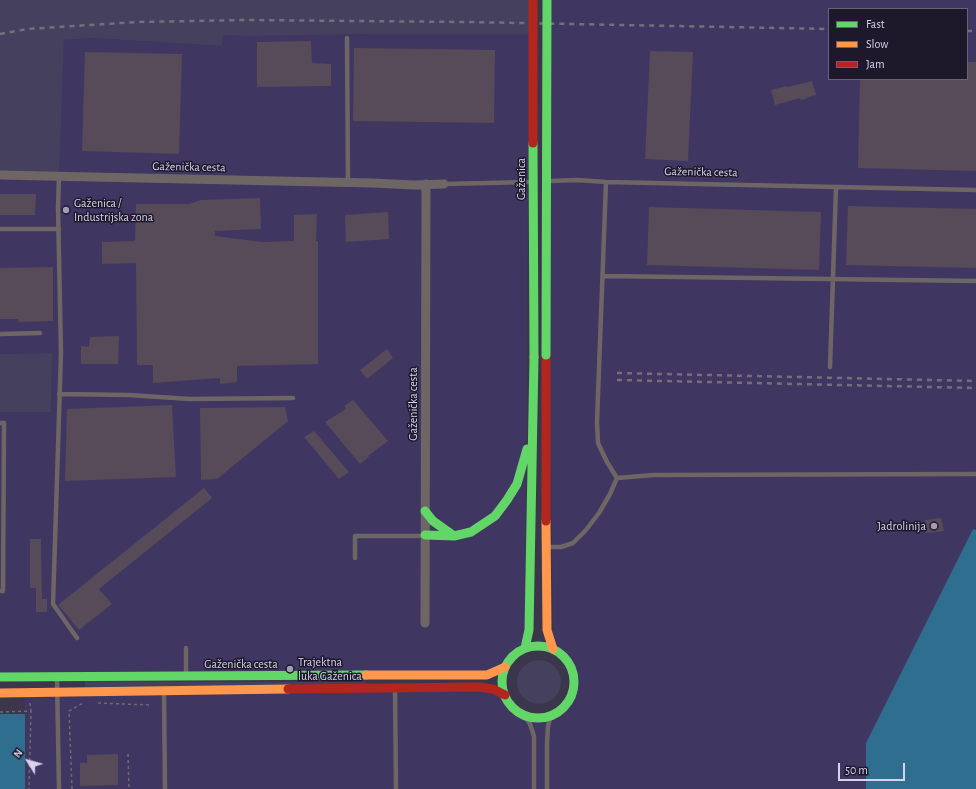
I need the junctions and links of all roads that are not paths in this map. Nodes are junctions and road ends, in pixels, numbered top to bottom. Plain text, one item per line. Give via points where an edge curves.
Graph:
1 (533, 0) edge
2 (546, 0) edge
3 (347, 38) dead end
4 (0, 175) edge
5 (59, 176) junction
6 (348, 182) junction
7 (606, 182) junction
8 (426, 184) junction
9 (444, 184) joint
10 (836, 187) junction
11 (976, 190) edge
12 (0, 229) edge
13 (59, 229) junction
14 (603, 276) junction
15 (832, 279) junction
16 (976, 281) edge
17 (40, 333) dead end
18 (0, 334) edge
19 (830, 367) dead end
20 (60, 394) junction
21 (293, 398) dead end
22 (0, 423) edge
23 (533, 432) junction
24 (976, 474) edge
25 (617, 478) junction
26 (425, 511) junction
27 (425, 536) junction
28 (454, 536) junction
29 (546, 547) junction
30 (355, 558) dead end
31 (0, 591) edge
32 (425, 623) dead end
33 (77, 638) dead end
34 (186, 648) dead end
35 (525, 648) junction
36 (552, 649) junction
37 (505, 667) junction
38 (186, 676) junction
39 (0, 677) edge
40 (57, 677) junction
41 (395, 688) junction
42 (164, 692) junction
43 (0, 693) edge
44 (57, 693) junction
45 (505, 694) junction
46 (523, 714) junction
47 (551, 715) junction
48 (59, 789) edge
49 (165, 789) edge
50 (396, 789) edge
51 (534, 789) edge
52 (547, 789) edge

1 - 23 main road, Gaženica, bridge
2 - 29 main road, Gaženica, bridge
3 - 6 lane
4 - 5 street, Gaženička cesta
5 - 6 street, Gaženička cesta
5 - 13 lane
6 - 8 street, Gaženička cesta
7 - 9 lane, Gaženička cesta via 577,180
7 - 10 lane, Gaženička cesta
7 - 14 lane
8 - 9 street, Gaženička cesta
8 - 26 street, Gaženička cesta
10 - 11 lane, Gaženička cesta
10 - 15 lane
12 - 13 lane
13 - 20 lane via 62,353
14 - 15 lane
14 - 25 lane via 598,443
15 - 16 lane
15 - 19 lane
17 - 18 lane
20 - 21 lane
20 - 33 lane via 53,604
22 - 31 lane via 4,423
23 - 28 main road via 517,484 495,516 471,532
23 - 35 main road, Gaženica via 530,630
24 - 25 lane via 654,475
25 - 29 lane via 599,513 573,543 561,547
26 - 27 street, Gaženička cesta
26 - 28 main road via 433,521
27 - 28 main road
27 - 30 lane via 355,536
27 - 32 street, Gaženička cesta
29 - 36 main road, Gaženica via 547,630
34 - 38 lane
35 - 36 main road via 544,646
35 - 37 main road via 510,659
36 - 47 main road via 568,662 574,682 563,708
37 - 38 main road, Gaženička cesta via 486,675
37 - 45 main road via 502,686
38 - 40 main road, Gaženička cesta
39 - 40 main road, Gaženička cesta
40 - 44 lane
41 - 42 main road
41 - 45 main road via 479,687
41 - 50 lane
42 - 44 main road
42 - 49 lane
43 - 44 main road
44 - 48 lane
45 - 46 main road via 512,706
46 - 47 main road via 537,717
46 - 51 lane via 534,736
47 - 52 lane via 546,744

